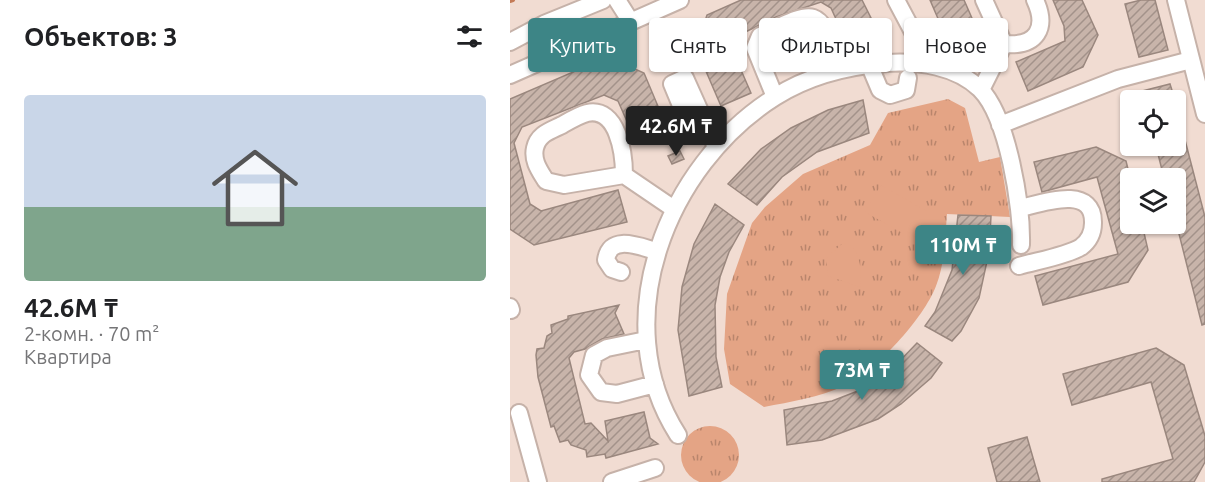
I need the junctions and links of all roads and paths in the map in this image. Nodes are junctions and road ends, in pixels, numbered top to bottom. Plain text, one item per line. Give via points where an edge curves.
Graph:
1 (603, 0) edge
2 (617, 0) edge
3 (680, 0) edge
4 (896, 0) edge
5 (984, 0) edge
6 (1035, 0) edge
7 (1176, 0) edge
8 (628, 18) edge
9 (797, 18) edge
10 (816, 18) edge
11 (906, 18) edge
12 (993, 18) edge
13 (637, 19) edge
14 (759, 38) edge
15 (510, 42) edge
16 (1008, 44) edge
17 (759, 58) edge
18 (1191, 60) junction
19 (528, 67) edge
20 (765, 72) edge
21 (834, 72) edge
22 (872, 72) edge
23 (949, 72) edge
24 (990, 72) edge
25 (510, 75) edge
26 (908, 78) dead end
27 (981, 90) junction
28 (775, 97) junction
29 (700, 114) dead end
30 (1205, 114) edge
31 (1000, 125) junction
32 (716, 147) junction
33 (624, 175) junction
34 (1021, 208) junction
35 (674, 209) junction
36 (1021, 245) dead end
37 (656, 251) junction
38 (1019, 266) dead end
39 (621, 272) dead end
40 (646, 340) junction
41 (655, 384) junction
42 (519, 413) dead end
43 (678, 435) dead end
44 (656, 468) dead end
45 (538, 482) edge
46 (612, 482) edge

1 - 15 street
2 - 8 street
3 - 13 street
4 - 11 street
5 - 12 street
6 - 16 street via 1042,15 1041,28 1028,41
7 - 18 street
9 - 10 street
14 - 17 street via 755,48
18 - 30 street
18 - 31 street via 1119,79
19 - 25 street
20 - 28 street
21 - 28 street
22 - 26 street via 880,90 890,95 906,90
23 - 27 street
24 - 27 street
27 - 31 street
28 - 32 street
29 - 32 street
31 - 34 street
32 - 35 street
33 - 33 street via 564,184 546,182 535,163 535,147 541,135 560,126 588,113 603,115 611,120 622,147
33 - 35 street
34 - 36 street
34 - 38 street via 1075,199 1088,206 1094,226 1090,239 1081,247
35 - 37 street
37 - 39 street via 622,243 612,245 606,260 612,269
37 - 40 street
40 - 41 street
40 - 41 street via 607,348 594,355 589,375 601,392 617,394
41 - 43 street via 665,415
42 - 45 street
44 - 46 street

